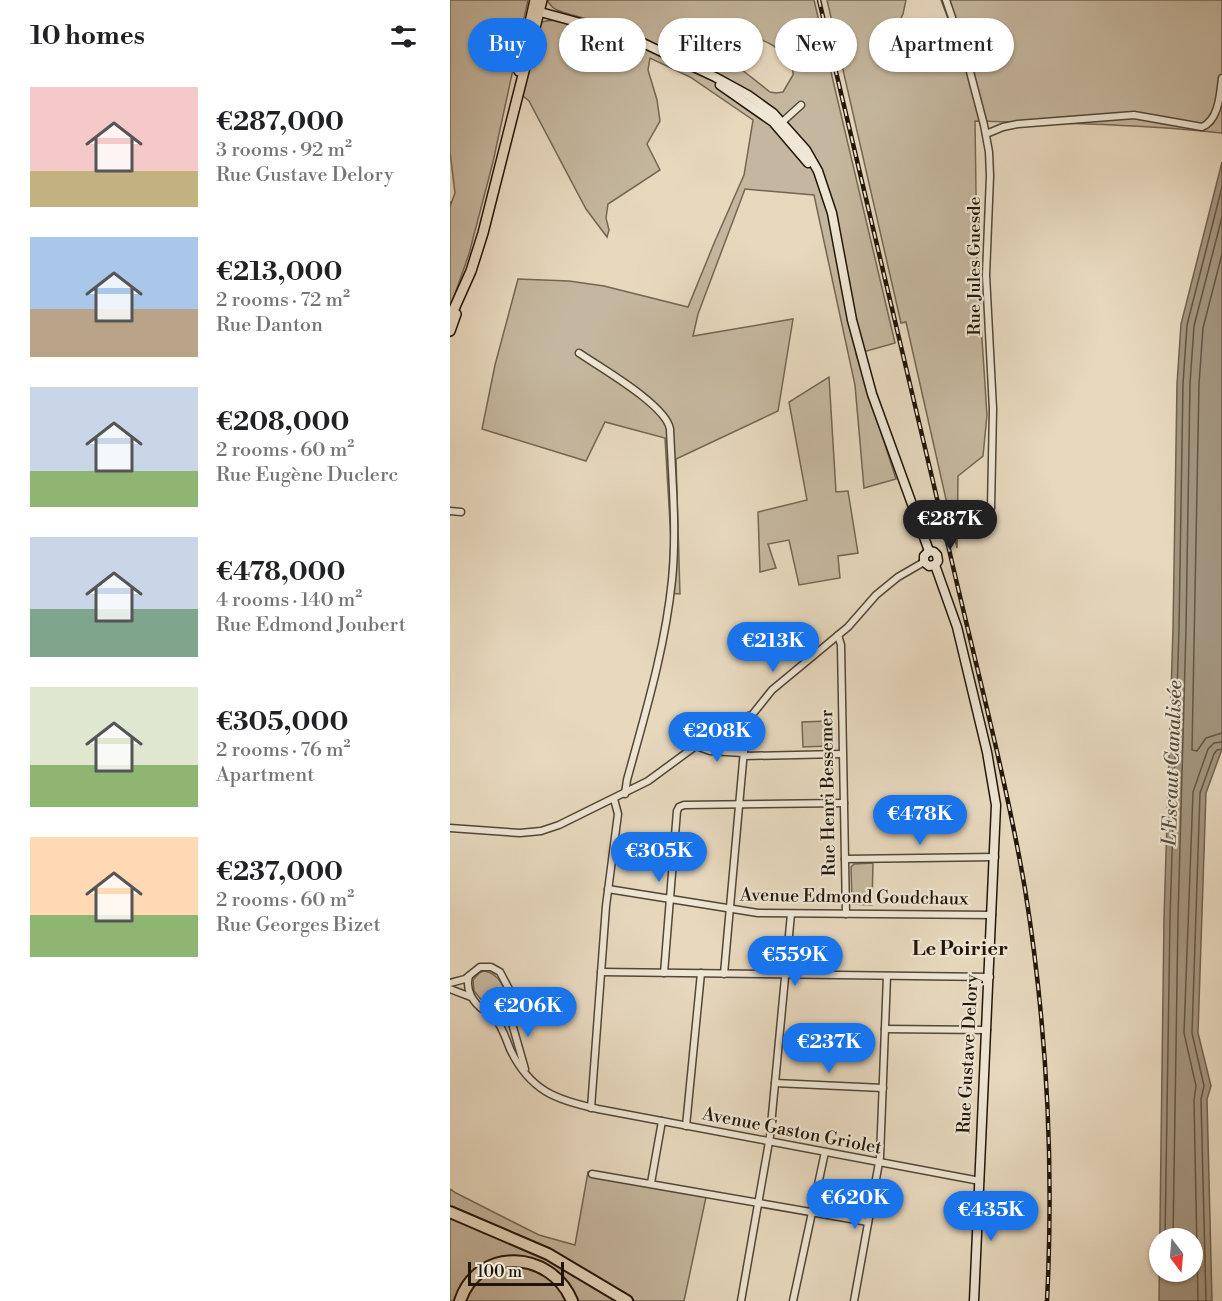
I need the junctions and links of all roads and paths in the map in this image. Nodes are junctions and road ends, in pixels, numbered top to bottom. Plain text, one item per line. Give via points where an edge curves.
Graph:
1 (535, 0) edge
2 (542, 0) edge
3 (945, 0) edge
4 (536, 11) junction
5 (1222, 78) edge
6 (801, 105) dead end
7 (780, 124) junction
8 (986, 134) junction
9 (465, 286) junction
10 (450, 318) edge
11 (450, 331) edge
12 (579, 353) dead end
13 (450, 512) edge
14 (461, 512) dead end
15 (974, 532) dead end
16 (929, 551) junction
17 (924, 562) junction
18 (935, 565) junction
19 (838, 635) junction
20 (749, 716) junction
21 (696, 746) junction
22 (843, 754) junction
23 (744, 755) junction
24 (625, 794) junction
25 (614, 799) junction
26 (844, 803) junction
27 (740, 804) junction
28 (450, 828) edge
29 (995, 856) junction
30 (845, 859) junction
31 (608, 889) junction
32 (670, 900) junction
33 (730, 909) junction
34 (791, 914) junction
35 (846, 914) junction
36 (992, 915) junction
37 (601, 972) junction
38 (664, 973) junction
39 (701, 974) junction
40 (724, 974) junction
41 (785, 974) junction
42 (469, 976) junction
43 (887, 976) junction
44 (990, 977) junction
45 (450, 983) edge
46 (450, 989) edge
47 (471, 997) junction
48 (508, 1008) junction
49 (492, 1015) junction
50 (885, 1029) junction
51 (987, 1030) junction
52 (526, 1072) junction
53 (775, 1083) junction
54 (883, 1089) junction
55 (591, 1108) junction
56 (662, 1121) junction
57 (686, 1126) junction
58 (769, 1142) junction
59 (825, 1152) junction
60 (879, 1162) junction
61 (592, 1174) dead end
62 (980, 1181) junction
63 (651, 1183) junction
64 (759, 1202) junction
65 (450, 1212) edge
66 (813, 1212) junction
67 (868, 1222) junction
68 (460, 1301) edge
69 (572, 1301) edge
70 (627, 1301) edge
71 (741, 1301) edge
72 (793, 1301) edge
73 (854, 1301) edge
74 (974, 1301) edge

1 - 4 main road
2 - 4 main road
3 - 8 street, Rue Jules Guesde via 965,52
4 - 7 street via 621,33 651,45 748,95
4 - 9 main road via 483,233
5 - 8 street via 1217,107 1209,124 1202,128 1128,115 1018,124
6 - 7 street
7 - 16 street via 812,158 822,184 834,219 852,320 872,394
8 - 15 street, Rue Jules Guesde via 990,176 986,295 993,421 991,508 987,521
9 - 10 main road
9 - 11 main road
12 - 24 street via 655,406 670,429 673,552 669,603 662,651
13 - 14 street
16 - 17 street
16 - 18 street via 938,556
17 - 18 street
17 - 19 street via 882,590
18 - 29 street, Rue Gustave Delory via 957,627 990,768 996,805
19 - 20 street via 777,685
19 - 22 street, Rue Henri Bessemer
20 - 21 street via 727,723
20 - 23 street
21 - 23 street
21 - 24 street
22 - 23 street
22 - 26 street, Rue Henri Bessemer
23 - 27 street
24 - 25 street
25 - 28 street via 537,831
25 - 31 street via 618,814
26 - 27 street
26 - 30 street, Rue Henri Bessemer
27 - 32 street via 680,806
27 - 33 street
29 - 30 street
29 - 36 street, Rue Gustave Delory
30 - 35 street, Rue Henri Bessemer
31 - 32 street, Avenue Edmond Goudchaux
31 - 37 street
32 - 33 street, Avenue Edmond Goudchaux
32 - 38 street
33 - 34 street, Avenue Edmond Goudchaux
33 - 40 street
34 - 35 street, Avenue Edmond Goudchaux
34 - 41 street
35 - 36 street, Avenue Edmond Goudchaux
36 - 44 street, Rue Gustave Delory
37 - 38 street
37 - 55 street
38 - 39 street
39 - 40 street
39 - 57 street
40 - 41 street
41 - 43 street
41 - 53 street
42 - 45 street
42 - 47 street via 467,987
42 - 48 street via 480,967 497,970 511,993
43 - 44 street
43 - 50 street
44 - 51 street, Rue Gustave Delory
46 - 47 street
47 - 49 street
48 - 49 street via 500,1015
48 - 52 street
49 - 52 street, Avenue Gaston Griolet
50 - 51 street
50 - 54 street
51 - 62 street, Rue Gustave Delory
52 - 55 street, Avenue Gaston Griolet via 549,1094
53 - 54 street
53 - 58 street
54 - 60 street
55 - 56 street, Avenue Gaston Griolet
56 - 57 street, Avenue Gaston Griolet
56 - 63 street
57 - 58 street, Avenue Gaston Griolet
58 - 59 street, Avenue Gaston Griolet
58 - 64 street
59 - 60 street, Avenue Gaston Griolet
59 - 66 street
60 - 62 street, Avenue Gaston Griolet
60 - 67 street
61 - 63 street
62 - 74 street, Rue Gustave Delory
63 - 64 street
64 - 66 street
64 - 71 street
65 - 70 highway via 548,1254
66 - 67 street
66 - 72 street
67 - 73 street
68 - 69 highway via 466,1287 480,1273 501,1263 518,1261 539,1265 554,1274

